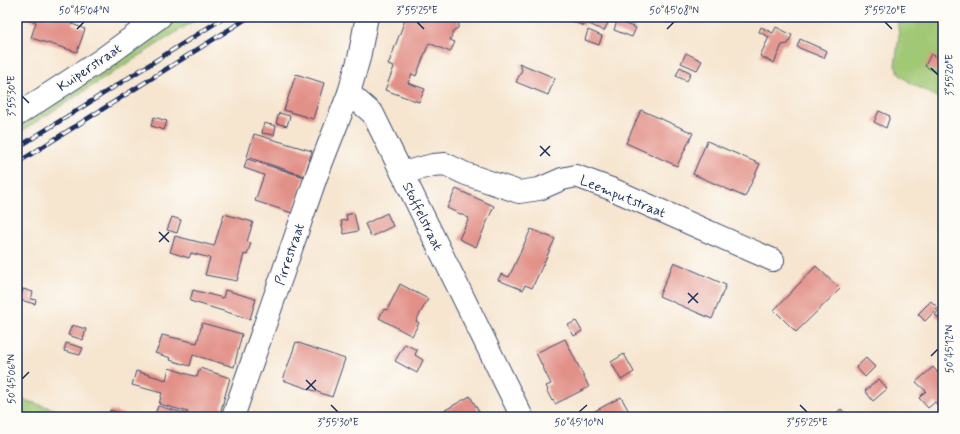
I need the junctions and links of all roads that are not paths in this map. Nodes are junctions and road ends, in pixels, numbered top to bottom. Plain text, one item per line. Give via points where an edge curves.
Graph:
1 (160, 17) edge
2 (367, 17) edge
3 (349, 93) junction
4 (17, 114) edge
5 (402, 173) junction
6 (773, 260) dead end
7 (233, 417) edge
8 (522, 417) edge

1 - 4 street, Kuiperstraat via 101,60
2 - 3 street
3 - 5 street, Stoffelstraat via 373,114
3 - 7 street, Pirrestraat via 316,178
5 - 6 street, Leemputstraat via 445,164 518,192 539,189 576,176 614,190
5 - 8 street, Stoffelstraat

